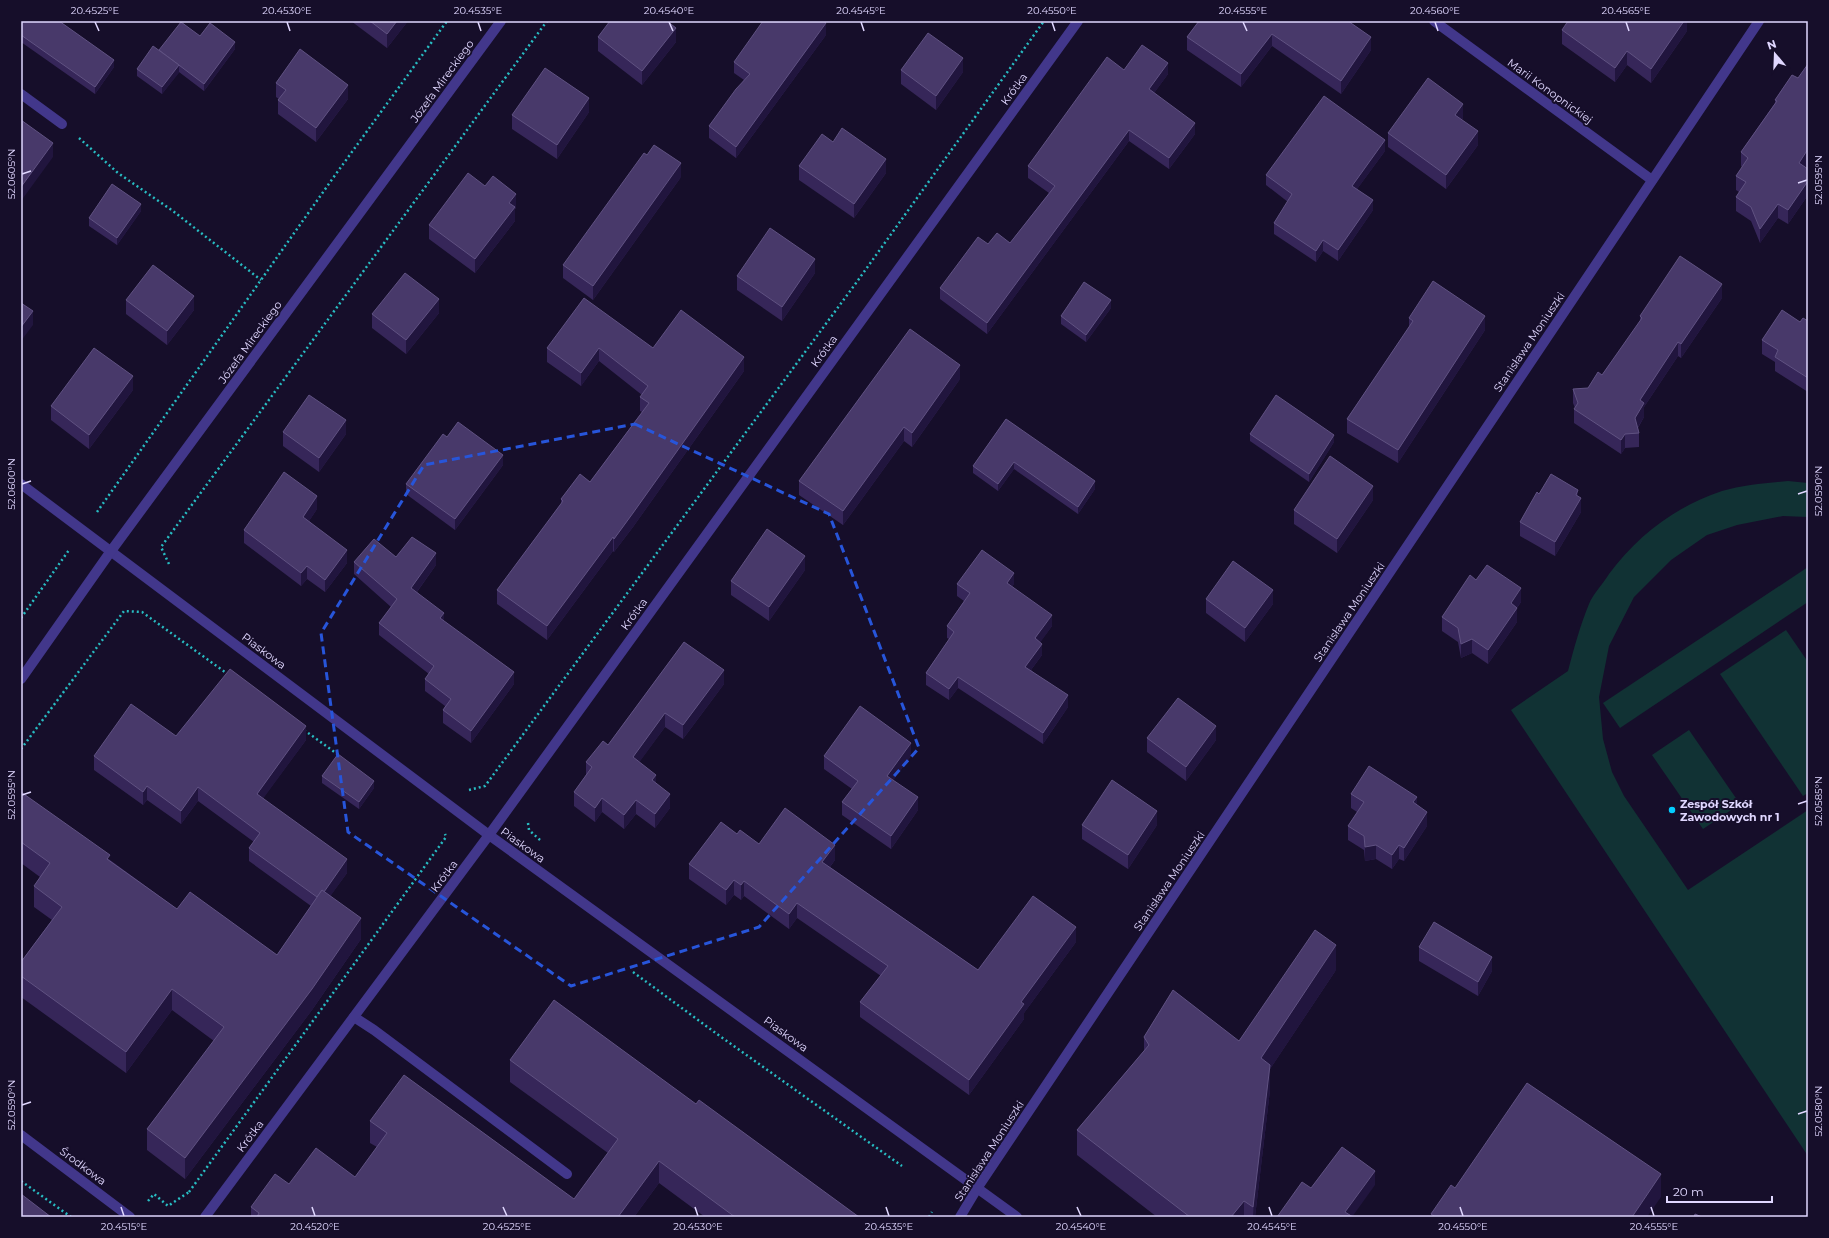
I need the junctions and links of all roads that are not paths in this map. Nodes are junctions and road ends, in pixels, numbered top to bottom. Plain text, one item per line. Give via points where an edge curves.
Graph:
1 (501, 21) edge
2 (1078, 21) edge
3 (1434, 21) edge
4 (1759, 21) edge
5 (21, 94) edge
6 (62, 124) road end
7 (1652, 180) junction
8 (21, 484) edge
9 (111, 551) junction
10 (21, 679) edge
11 (489, 835) junction
12 (354, 1017) junction
13 (21, 1135) edge
14 (567, 1174) dead end
15 (978, 1187) junction
16 (130, 1217) edge
17 (205, 1217) edge
18 (960, 1217) edge
19 (1017, 1217) edge

1 - 9 street, Józefa Mireckiego
2 - 11 street, Krótka
3 - 7 street, Marii Konopnickiej
4 - 7 street, Stanisława Moniuszki
5 - 6 street
7 - 15 street, Stanisława Moniuszki
8 - 9 street, Piaskowa
9 - 10 street, Józefa Mireckiego
9 - 11 street, Piaskowa
11 - 12 street, Krótka
11 - 15 street, Piaskowa
12 - 14 street
12 - 17 street, Krótka
13 - 16 street, Środkowa
15 - 18 street, Stanisława Moniuszki
15 - 19 street, Piaskowa

